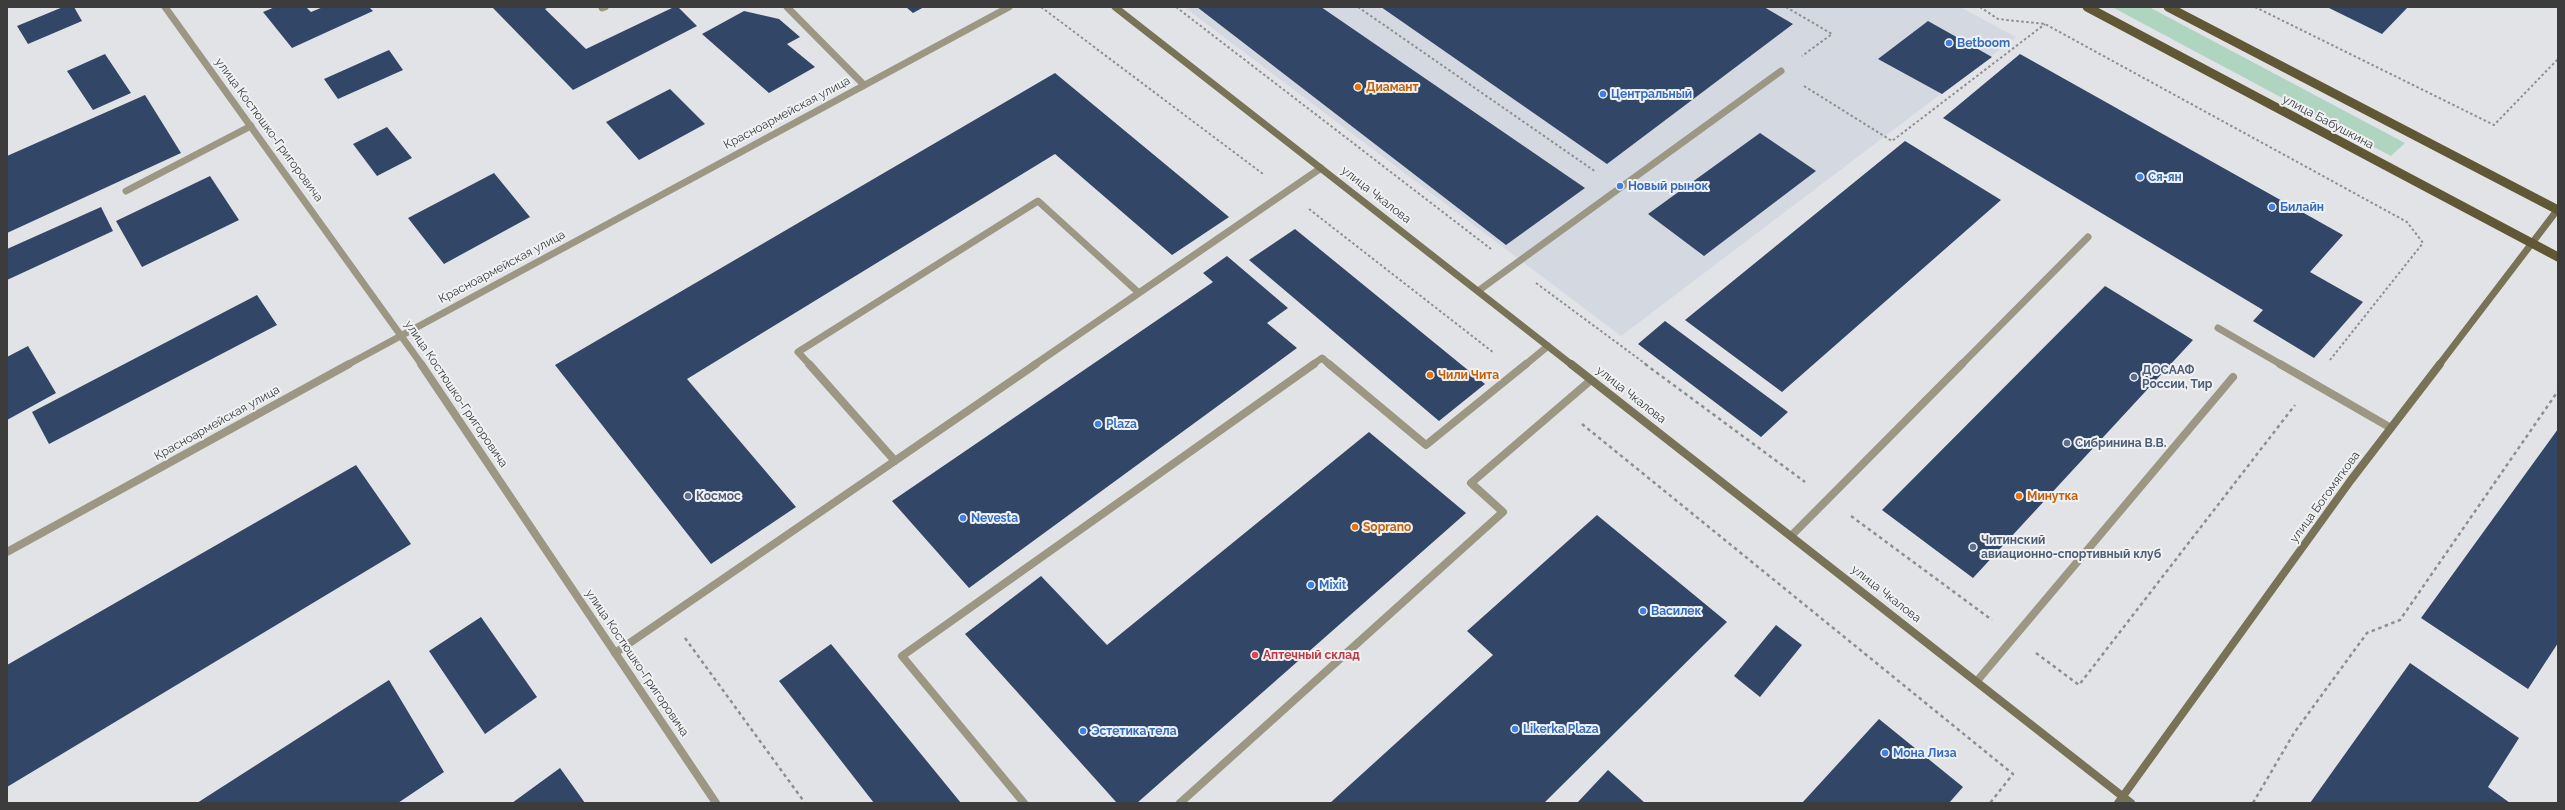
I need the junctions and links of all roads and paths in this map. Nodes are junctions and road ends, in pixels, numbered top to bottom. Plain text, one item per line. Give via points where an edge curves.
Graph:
1 (165, 7) edge
2 (788, 7) edge
3 (1009, 7) edge
4 (1041, 7) edge
5 (1116, 7) edge
6 (1176, 7) edge
7 (1358, 7) edge
8 (1786, 7) edge
9 (1980, 7) edge
10 (2087, 7) edge
11 (2168, 7) edge
12 (2255, 7) edge
13 (2045, 24) junction
14 (2558, 59) edge
15 (1781, 71) joint
16 (864, 85) junction
17 (1822, 97) dead end
18 (251, 126) junction
19 (1321, 168) junction
20 (1617, 188) junction
21 (126, 191) dead end
22 (1286, 192) junction
23 (2558, 210) edge
24 (2088, 237) dead end
25 (2532, 243) junction
26 (2558, 257) edge
27 (1512, 265) junction
28 (1478, 292) junction
29 (1140, 293) junction
30 (2218, 328) dead end
31 (402, 335) junction
32 (1548, 346) junction
33 (1517, 371) junction
34 (2234, 377) dead end
35 (1591, 380) junction
36 (2312, 382) junction
37 (2558, 392) edge
38 (1560, 406) junction
39 (2391, 428) junction
40 (895, 461) junction
41 (1827, 499) junction
42 (1791, 536) junction
43 (7, 552) edge
44 (669, 616) junction
45 (2014, 637) junction
46 (616, 653) junction
47 (1977, 682) junction
48 (2124, 801) edge
49 (716, 803) edge
50 (805, 803) edge
51 (1024, 803) edge
52 (1180, 803) edge
53 (1990, 803) edge
54 (2253, 803) edge

1 - 18 street, улица Костюшко-Григоровича
2 - 16 street
3 - 16 street, Красноармейская улица
4 - 22 path
5 - 19 main road, улица Чкалова
6 - 27 path
7 - 20 path
8 - 15 path via 1832,34
9 - 13 path via 1998,19
10 - 25 main road, улица Бабушкина
11 - 23 main road
12 - 14 path via 2494,125
13 - 17 path via 1892,141
13 - 36 path via 2407,222 2419,237 2423,243
15 - 20 street
16 - 31 street, Красноармейская улица
18 - 21 street
18 - 31 street, улица Костюшко-Григоровича
19 - 22 street
19 - 28 main road, улица Чкалова
20 - 27 street
22 - 29 street
22 - 33 path
23 - 25 main road, улица Богомягкова
24 - 41 street
25 - 26 main road, улица Бабушкина
25 - 39 main road, улица Богомягкова
27 - 28 street
27 - 41 path
28 - 32 main road, улица Чкалова
29 - 40 street
29 - 40 street via 1038,201 798,352
30 - 36 street
31 - 43 street, Красноармейская улица
31 - 46 street, улица Костюшко-Григоровича
32 - 33 street
32 - 35 main road, улица Чкалова
33 - 51 street via 1426,445 1322,358 902,656
34 - 45 street
35 - 38 street
35 - 42 main road, улица Чкалова
36 - 39 street
36 - 45 path via 2079,685
37 - 54 path via 2400,620 2367,633 2294,733
38 - 52 street via 1471,483 1503,512
38 - 53 path via 2013,774
39 - 48 main road, улица Богомягкова
40 - 44 street
41 - 42 street
41 - 45 path
42 - 47 main road, улица Чкалова
44 - 46 street
44 - 50 path
45 - 47 street
46 - 49 street, улица Костюшко-Григоровича
47 - 48 main road, улица Чкалова

